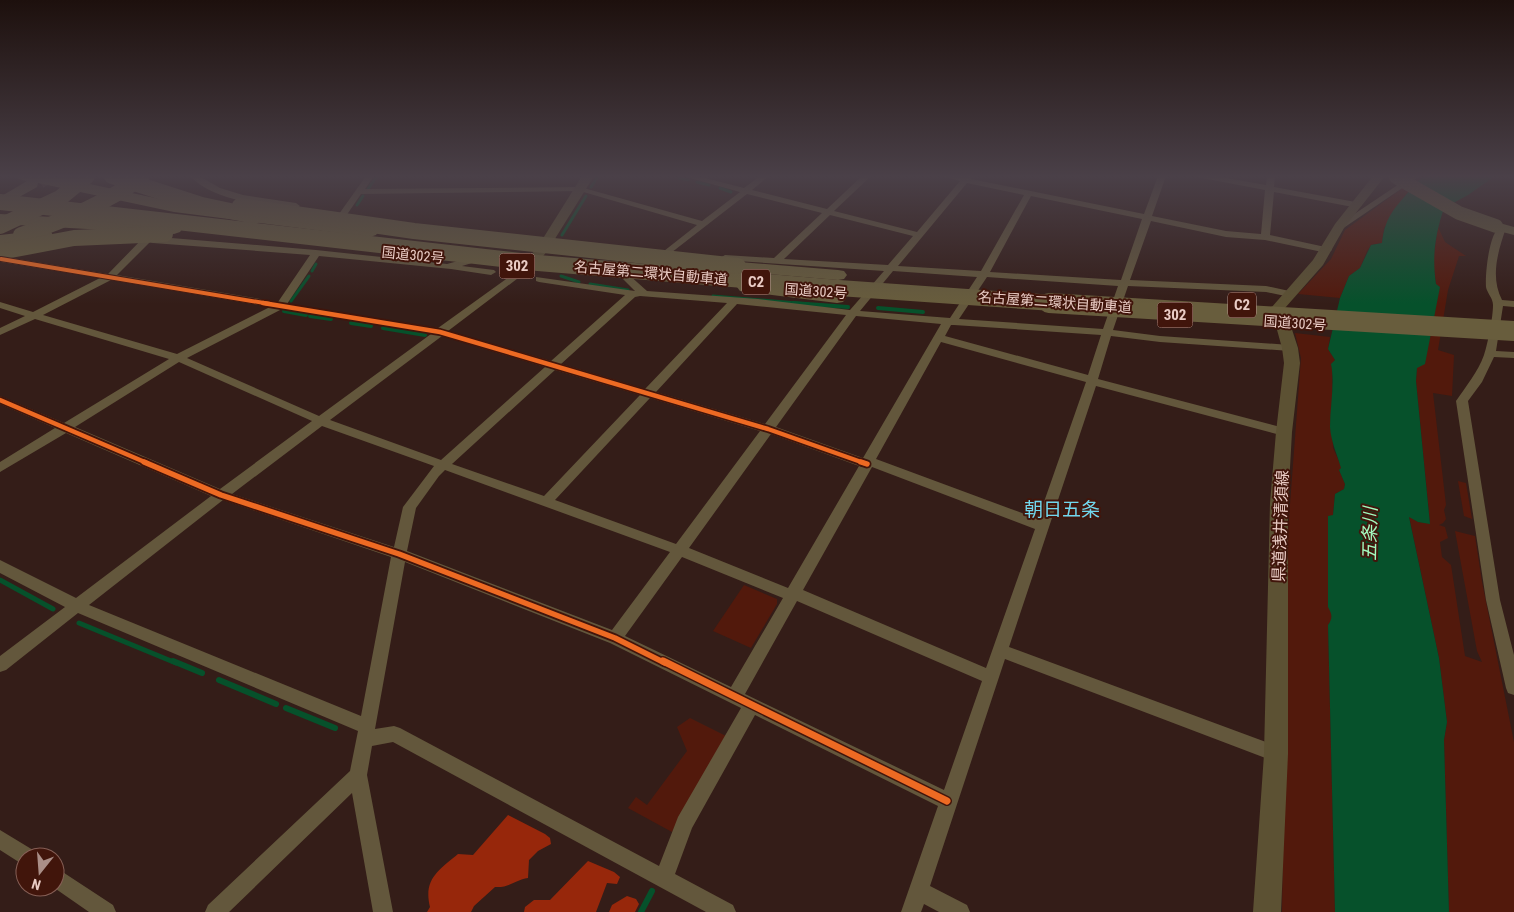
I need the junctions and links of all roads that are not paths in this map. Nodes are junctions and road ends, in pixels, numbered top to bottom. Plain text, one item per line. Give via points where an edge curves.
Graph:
1 (0, 219) edge
2 (13, 219) edge
3 (62, 219) edge
4 (166, 219) edge
5 (208, 219) edge
6 (249, 219) edge
7 (271, 219) edge
8 (326, 219) edge
9 (373, 219) edge
10 (562, 219) edge
11 (684, 219) edge
12 (711, 219) edge
13 (821, 219) edge
14 (854, 219) edge
15 (932, 219) edge
16 (1014, 219) edge
17 (1146, 219) edge
18 (1154, 219) edge
19 (1267, 219) edge
20 (1346, 219) edge
21 (1352, 219) edge
22 (1476, 219) edge
23 (30, 221) junction
24 (0, 224) edge
25 (704, 224) junction
26 (428, 227) junction
27 (1339, 227) junction
28 (1504, 228) edge
29 (148, 233) junction
30 (182, 234) junction
31 (918, 235) junction
32 (1265, 237) junction
33 (517, 238) dead end
34 (0, 241) edge
35 (578, 245) dead end
36 (440, 246) junction
37 (542, 250) junction
38 (632, 250) junction
39 (1327, 250) junction
40 (316, 253) junction
41 (667, 253) junction
42 (604, 256) junction
43 (0, 257) edge
44 (469, 261) junction
45 (774, 262) junction
46 (447, 267) junction
47 (890, 269) junction
48 (491, 272) dead end
49 (533, 273) junction
50 (984, 274) junction
51 (625, 276) junction
52 (110, 277) junction
53 (1124, 283) junction
54 (971, 288) junction
55 (837, 289) junction
56 (638, 294) junction
57 (1290, 294) junction
58 (735, 300) junction
59 (1498, 303) junction
60 (1514, 304) edge
61 (0, 305) edge
62 (281, 305) junction
63 (852, 313) junction
64 (34, 315) junction
65 (1514, 316) edge
66 (950, 322) junction
67 (1514, 322) edge
68 (1514, 331) edge
69 (0, 332) edge
70 (440, 332) junction
71 (1107, 332) junction
72 (938, 338) junction
73 (1514, 338) edge
74 (1290, 348) junction
75 (1490, 354) junction
76 (1514, 355) edge
77 (178, 358) junction
78 (553, 366) junction
79 (1092, 380) junction
80 (648, 394) junction
81 (0, 400) edge
82 (321, 421) junction
83 (64, 428) junction
84 (768, 429) junction
85 (1284, 432) junction
86 (868, 462) junction
87 (442, 465) junction
88 (0, 468) edge
89 (221, 495) junction
90 (546, 502) junction
91 (1042, 526) junction
92 (679, 550) junction
93 (399, 554) junction
94 (0, 566) edge
95 (793, 594) junction
96 (76, 606) junction
97 (615, 638) junction
98 (999, 650) junction
99 (0, 665) edge
100 (990, 677) junction
101 (1514, 688) edge
102 (735, 696) junction
103 (752, 705) junction
104 (366, 733) junction
105 (1276, 754) junction
106 (358, 775) junction
107 (947, 801) junction
108 (0, 839) edge
109 (15, 849) edge
110 (664, 879) junction
111 (65, 884) edge
112 (919, 891) junction
113 (106, 912) edge
114 (215, 912) edge
115 (383, 912) edge
116 (726, 912) edge
117 (911, 912) edge
118 (960, 912) edge
119 (1267, 912) edge

1 - 23 highway, 国道302号 / 302
2 - 24 highway, bridge
3 - 34 highway, bridge
4 - 36 highway, 名古屋第二環状自動車道 / C2, bridge
5 - 36 highway, 名古屋第二環状自動車道 / C2, bridge
6 - 36 highway, 国道302号 / 302
7 - 36 highway, bridge
8 - 54 highway, bridge via 532,245
9 - 26 street
10 - 37 main road
11 - 25 street
12 - 25 street
13 - 45 street
14 - 31 street
15 - 31 street
16 - 50 street
17 - 53 street
18 - 32 street via 1226,234
19 - 32 street
20 - 27 main road, 県道浅井清須線
21 - 27 street
22 - 28 main road, bridge
23 - 24 highway
23 - 29 highway, 国道302号 / 302
25 - 41 street
26 - 33 street
26 - 36 street
27 - 39 main road, 県道浅井清須線
28 - 59 street via 1494,246 1491,265 1491,290
29 - 40 street
29 - 43 street
29 - 44 highway, 国道302号 / 302 via 230,234
29 - 52 street
30 - 34 highway, bridge via 97,231
30 - 36 highway, bridge
30 - 43 highway, bridge via 96,235 50,241
31 - 47 street
32 - 39 street
35 - 38 street
36 - 37 highway, 国道302号 / 302
36 - 54 highway, 名古屋第二環状自動車道 / C2
36 - 68 highway, 名古屋第二環状自動車道 / C2, bridge via 616,270 823,287
37 - 42 highway, 国道302号 / 302
37 - 49 main road
38 - 41 street
38 - 42 street
39 - 57 main road, 県道浅井清須線
40 - 46 street
40 - 62 street
41 - 45 street
42 - 55 highway, 国道302号 / 302
43 - 52 street
44 - 46 street
44 - 49 highway, 国道302号 / 302
45 - 47 street
46 - 48 street
47 - 50 street
47 - 63 street
49 - 51 highway, 国道302号 / 302
49 - 56 street
49 - 70 street
50 - 53 street
50 - 66 street
51 - 55 highway, 国道302号 / 302
51 - 56 street
52 - 62 street
52 - 64 street
53 - 57 street via 1250,288
53 - 71 street
54 - 67 highway, 名古屋第二環状自動車道 / C2
55 - 65 highway, 国道302号 / 302
55 - 73 highway via 1462,339
56 - 58 street
56 - 78 street
57 - 74 main road, 県道浅井清須線 via 1278,308
58 - 63 street
58 - 80 street
59 - 60 street
59 - 75 street
61 - 64 street
62 - 70 street
62 - 77 street
63 - 66 street
63 - 84 street
64 - 69 street
64 - 77 street
66 - 71 street
66 - 72 street
70 - 78 street
70 - 82 street
71 - 74 street
71 - 79 street
72 - 79 street
72 - 86 street
74 - 85 main road, 県道浅井清須線 via 1292,363
75 - 76 street
75 - 101 street via 1462,401 1490,583
77 - 82 street
77 - 83 street
78 - 80 street
78 - 87 street
79 - 85 street
79 - 91 street
80 - 84 street
80 - 90 street
81 - 83 street
82 - 87 street
82 - 89 street
83 - 88 street
83 - 89 street
84 - 86 street
84 - 92 street
85 - 105 main road, 県道浅井清須線 via 1279,503
86 - 91 street
86 - 95 street
87 - 90 street
87 - 93 street via 410,507
89 - 93 street
89 - 96 street
90 - 92 street
91 - 98 street
92 - 95 street
92 - 97 street
93 - 97 street
93 - 104 street
94 - 96 street
95 - 100 street
95 - 102 street
96 - 99 street
96 - 104 street
97 - 102 street
98 - 100 street
98 - 105 street
100 - 107 street
102 - 103 street
103 - 107 street
103 - 110 street via 684,823
104 - 106 street
104 - 110 street via 394,734
105 - 119 main road, 県道浅井清須線
106 - 114 street
106 - 115 street
107 - 112 street
108 - 109 street
110 - 116 street
111 - 113 street
112 - 117 street
112 - 118 street

